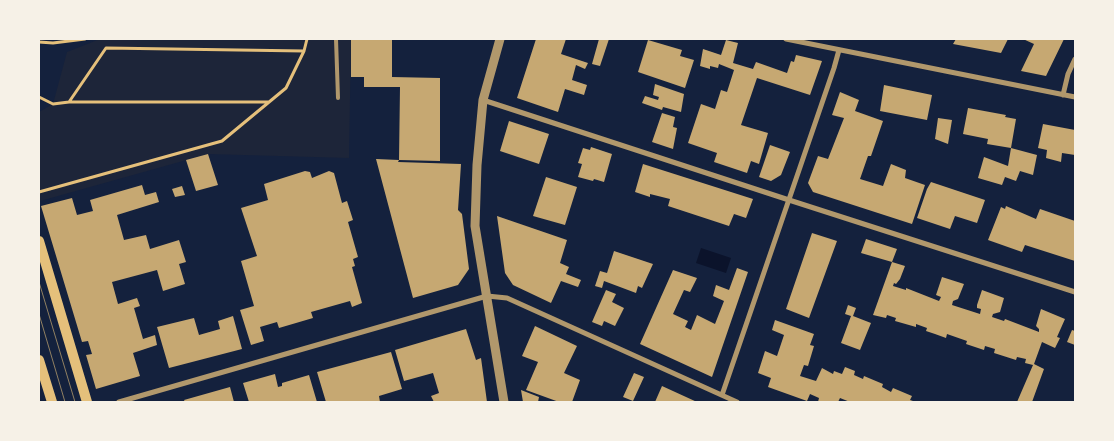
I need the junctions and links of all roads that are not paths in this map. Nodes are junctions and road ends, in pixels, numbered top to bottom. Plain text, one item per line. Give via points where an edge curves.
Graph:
1 (336, 39) edge
2 (500, 39) edge
3 (786, 39) edge
4 (839, 50) junction
5 (1075, 59) edge
6 (1063, 95) junction
7 (1075, 97) edge
8 (338, 98) dead end
9 (484, 100) junction
10 (789, 200) junction
11 (39, 242) edge
12 (1075, 292) edge
13 (487, 296) junction
14 (39, 360) edge
15 (722, 395) junction
16 (52, 402) edge
17 (87, 402) edge
18 (119, 402) edge
19 (504, 402) edge
20 (737, 402) edge

1 - 8 lane
2 - 9 street
3 - 4 street
4 - 6 street
4 - 10 street
5 - 6 street
6 - 7 street
9 - 10 street
9 - 13 street via 475,226
10 - 12 street
10 - 15 street
11 - 17 main road
13 - 15 street via 507,298
13 - 18 street
13 - 19 street
14 - 16 main road
15 - 20 street

